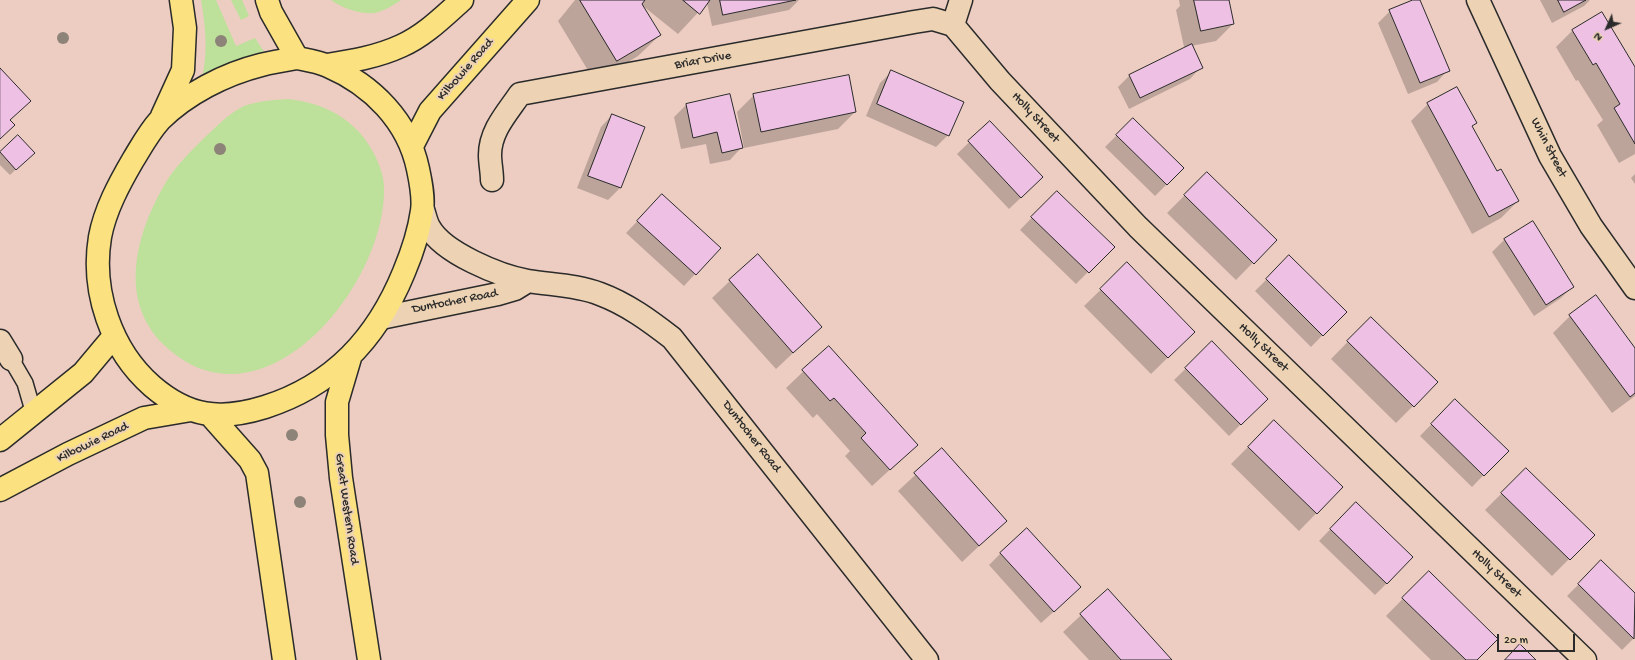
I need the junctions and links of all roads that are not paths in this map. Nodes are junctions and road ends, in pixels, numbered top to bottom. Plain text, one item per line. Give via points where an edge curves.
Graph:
1 (181, 0) edge
2 (267, 0) edge
3 (462, 0) edge
4 (528, 0) edge
5 (961, 0) edge
6 (1478, 0) edge
7 (953, 25) junction
8 (297, 58) junction
9 (327, 65) junction
10 (159, 121) junction
11 (412, 146) junction
12 (492, 180) dead end
13 (423, 210) junction
14 (528, 281) junction
15 (1635, 288) edge
16 (381, 318) junction
17 (114, 336) junction
18 (0, 341) edge
19 (350, 358) junction
20 (11, 360) joint
21 (191, 410) junction
22 (34, 414) junction
23 (211, 416) junction
24 (0, 440) edge
25 (0, 490) edge
26 (284, 660) edge
27 (369, 660) edge
28 (927, 660) edge
29 (1585, 660) edge

1 - 10 main road via 185,28 183,70
2 - 8 main road
3 - 9 main road via 430,28 402,46 374,56
4 - 11 main road, Kilbowie Road via 430,111
5 - 7 street
6 - 15 street, Whin Street via 1550,156 1591,226
7 - 12 street, Briar Drive via 933,19 914,22 520,94 498,124 492,140
7 - 29 street, Holly Street via 1000,81 1138,227
8 - 9 main road
8 - 10 main road via 231,74 181,103
9 - 11 main road via 376,96 398,122
10 - 17 main road via 117,187 100,237 100,287 105,312
11 - 13 main road via 420,178
13 - 14 street, Duntocher Road via 429,227 451,248 478,264
13 - 16 main road via 409,258
14 - 16 street, Duntocher Road via 515,289 498,294
14 - 28 street, Duntocher Road via 560,284 600,294 638,312 672,338
16 - 19 main road
17 - 21 main road via 131,365 144,379 158,391
17 - 22 main road via 83,374
18 - 20 street
19 - 23 main road via 316,385 290,398 255,410
19 - 27 main road, Great Western Road via 337,402 336,435
20 - 22 lane via 25,383
21 - 23 main road
21 - 25 main road, Kilbowie Road via 144,418
22 - 24 main road
23 - 26 main road via 250,460 256,473

